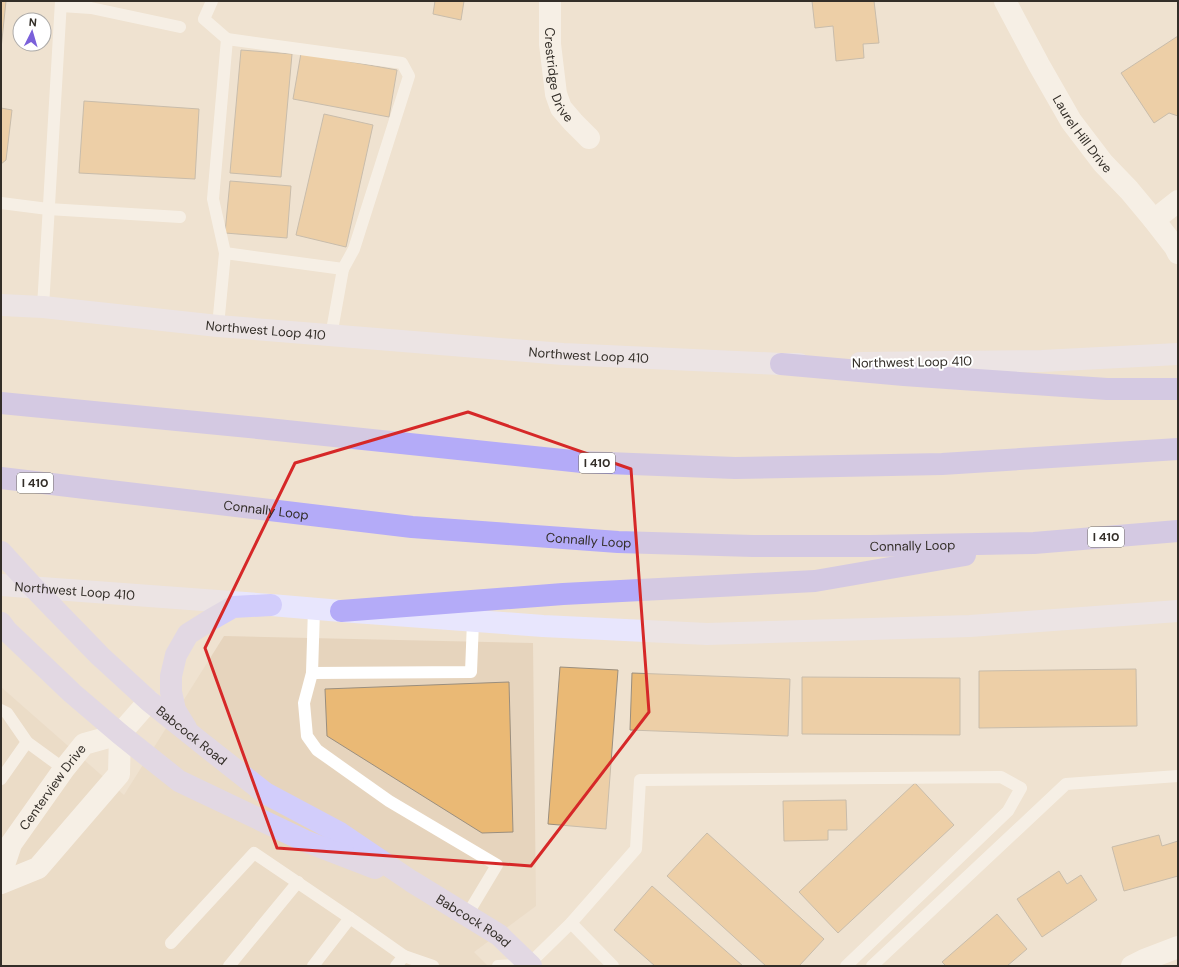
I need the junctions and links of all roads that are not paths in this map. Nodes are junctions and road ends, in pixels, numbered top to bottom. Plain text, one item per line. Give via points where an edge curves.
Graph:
1 (212, 1) edge
2 (550, 1) edge
3 (1005, 1) edge
4 (61, 3) edge
5 (180, 27) dead end
6 (227, 40) junction
7 (589, 138) dead end
8 (1178, 201) edge
9 (1, 203) edge
10 (48, 209) junction
11 (180, 217) dead end
12 (1154, 220) junction
13 (225, 253) junction
14 (1178, 253) edge
15 (343, 269) junction
16 (1, 304) edge
17 (43, 308) junction
18 (218, 326) junction
19 (331, 336) junction
20 (1178, 354) edge
21 (781, 364) junction
22 (1178, 389) edge
23 (10, 404) edge
24 (1178, 449) edge
25 (1, 478) edge
26 (1178, 531) edge
27 (1034, 543) junction
28 (1, 552) edge
29 (1, 585) edge
30 (33, 587) junction
31 (271, 605) junction
32 (314, 609) junction
33 (1178, 611) edge
34 (341, 612) junction
35 (473, 621) junction
36 (1, 623) edge
37 (312, 673) junction
38 (150, 701) junction
39 (1, 710) edge
40 (120, 734) junction
41 (191, 736) junction
42 (27, 742) junction
43 (64, 769) junction
44 (1178, 776) edge
45 (1, 780) edge
46 (1, 874) edge
47 (411, 881) junction
48 (298, 882) junction
49 (1, 883) edge
50 (466, 915) junction
51 (350, 918) junction
52 (571, 923) junction
53 (171, 943) dead end
54 (1178, 947) edge
55 (404, 956) junction
56 (529, 965) edge
57 (229, 966) edge
58 (313, 966) edge
59 (396, 966) edge
60 (433, 966) edge
61 (498, 966) edge
62 (613, 966) edge
63 (846, 966) edge
64 (872, 966) edge
65 (1132, 966) edge

1 - 6 lane via 204,19
2 - 7 street, Crestridge Drive via 550,44 556,94 561,108
3 - 12 street, Laurel Hill Drive via 1071,121 1103,163
4 - 5 lane
4 - 10 lane
6 - 13 lane via 213,199
6 - 15 lane via 402,63 409,76 354,249
8 - 12 street
9 - 10 lane
10 - 11 lane
10 - 17 lane
12 - 14 street, Laurel Hill Drive
13 - 15 lane
13 - 18 lane
15 - 19 lane
16 - 17 main road, Northwest Loop 410
17 - 18 main road, Northwest Loop 410
18 - 19 main road, Northwest Loop 410
19 - 21 main road, Northwest Loop 410 via 563,354
20 - 21 main road, Northwest Loop 410 via 1042,361
21 - 22 highway via 1107,389
23 - 24 highway, I 410 via 582,462 734,468 942,464
25 - 27 highway, Connally Loop / I 410 via 412,527 618,542 753,546
26 - 27 highway, Connally Loop / I 410
27 - 34 highway via 815,581 563,594
28 - 30 main road, Babcock Road
29 - 30 main road, Northwest Loop 410
30 - 31 main road, Northwest Loop 410
30 - 38 main road, Babcock Road via 100,656
31 - 32 main road, Northwest Loop 410
31 - 41 main road via 233,607 188,634 176,655 171,676 171,692 175,710
32 - 34 main road, Northwest Loop 410
32 - 37 lane
33 - 35 main road, Northwest Loop 410 via 970,626 707,634
34 - 35 main road, Northwest Loop 410
35 - 37 lane via 471,672
36 - 40 main road, Babcock Road via 72,693
37 - 50 lane via 304,703 306,736 317,750 389,800 497,864
38 - 40 street
38 - 41 main road, Babcock Road
39 - 42 lane via 7,713
40 - 43 street, Centerview Drive via 84,744
40 - 47 main road, Babcock Road via 179,781 305,841
40 - 49 street via 119,774 38,868
41 - 47 main road, Babcock Road via 265,793 340,834
42 - 43 lane
42 - 45 lane
43 - 46 street, Centerview Drive via 11,844
44 - 64 lane via 1066,784
47 - 50 main road, Babcock Road
48 - 51 lane
48 - 53 lane via 254,853
48 - 57 lane
50 - 56 main road, Babcock Road via 499,935
51 - 55 lane
51 - 58 lane
52 - 56 lane
52 - 62 lane
52 - 63 lane via 636,849 640,780 1001,777 1021,788 1008,811
54 - 65 street
55 - 59 lane
55 - 60 lane
56 - 61 lane

